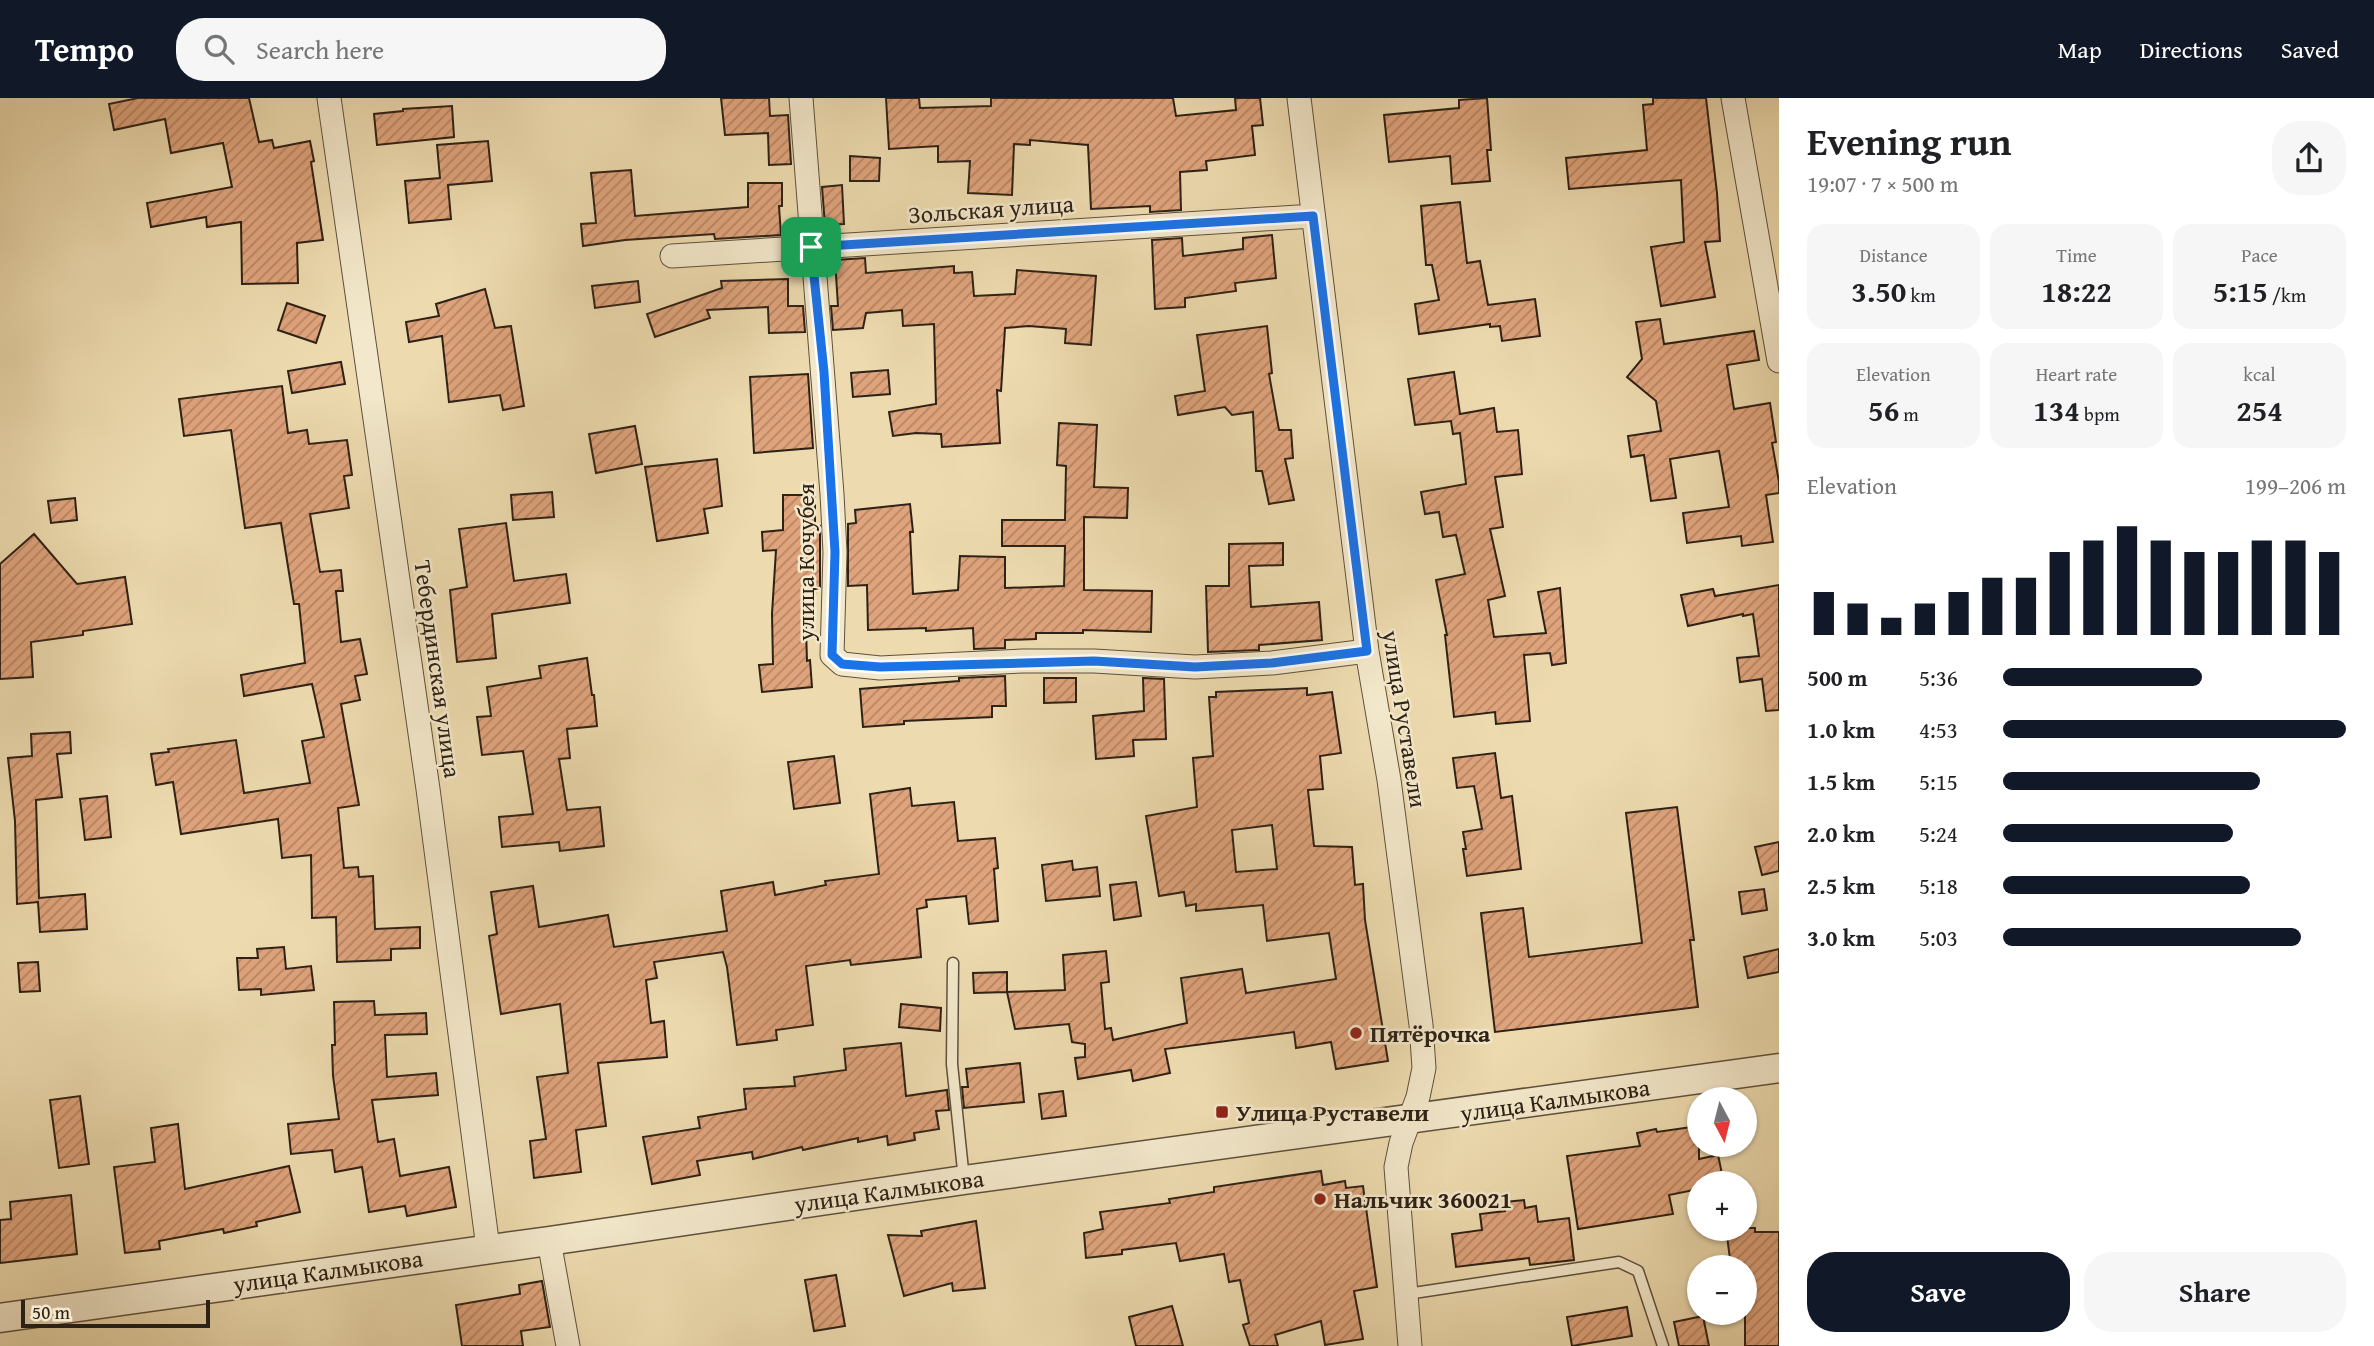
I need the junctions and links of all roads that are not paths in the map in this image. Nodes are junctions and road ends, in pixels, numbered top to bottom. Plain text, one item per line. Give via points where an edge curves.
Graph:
1 (329, 98) edge
2 (801, 98) edge
3 (1299, 98) edge
4 (1733, 98) edge
5 (1313, 216) junction
6 (811, 247) junction
7 (673, 256) dead end
8 (1779, 361) edge
9 (1367, 651) junction
10 (953, 963) dead end
11 (1779, 1068) edge
12 (1410, 1120) junction
13 (964, 1180) junction
14 (550, 1241) junction
15 (488, 1248) junction
16 (1406, 1294) junction
17 (0, 1318) edge
18 (568, 1346) edge
19 (1410, 1346) edge
20 (1664, 1346) edge

1 - 15 street, Тебердинская улица
2 - 6 street, улица Кочубея
3 - 5 street, улица Руставели
4 - 8 street
5 - 6 street, Зольская улица
5 - 9 street, улица Руставели
6 - 7 street, Зольская улица
6 - 9 street, улица Кочубея via 835,540 832,655 842,664 1094,661 1195,667
9 - 12 street, улица Руставели via 1421,1025 1424,1068
10 - 13 lane via 952,1063
11 - 12 street, улица Калмыкова
12 - 13 street, улица Калмыкова
12 - 16 street, улица Руставели via 1396,1167
13 - 14 street, улица Калмыкова
14 - 15 street, улица Калмыкова
14 - 18 street
15 - 17 street, улица Калмыкова
16 - 19 street, улица Руставели
16 - 20 lane via 1619,1262 1638,1270

